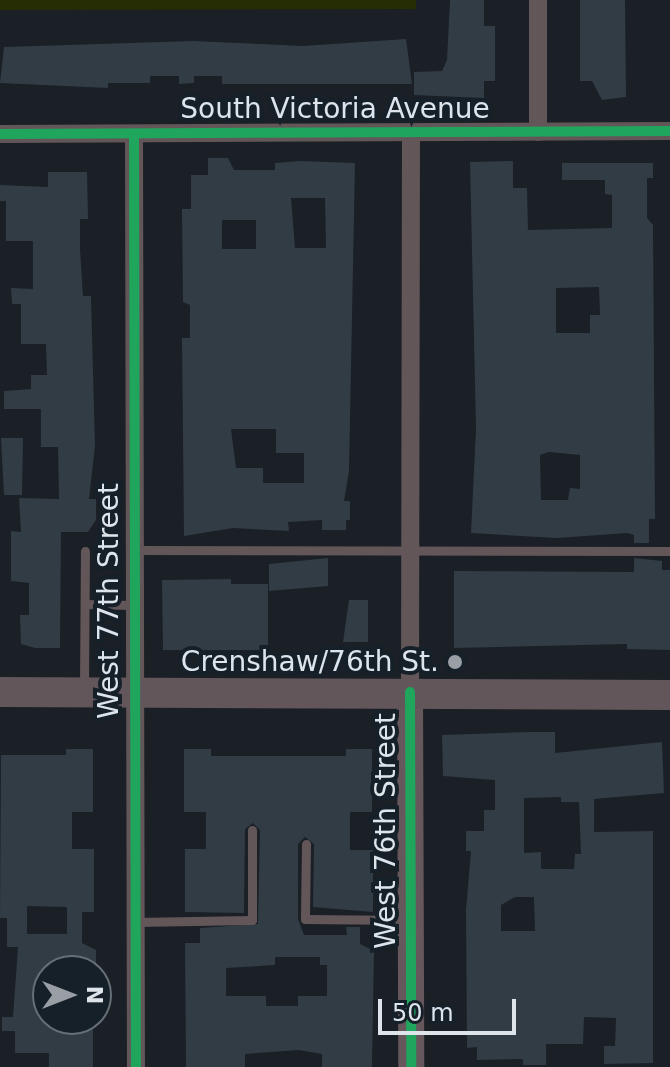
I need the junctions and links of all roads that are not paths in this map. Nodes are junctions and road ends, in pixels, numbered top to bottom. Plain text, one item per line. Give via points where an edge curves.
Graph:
1 (538, 0) edge
2 (670, 131) edge
3 (411, 132) junction
4 (538, 132) junction
5 (0, 134) edge
6 (134, 134) junction
7 (131, 550) junction
8 (409, 550) junction
9 (85, 551) dead end
10 (670, 551) edge
11 (85, 604) junction
12 (132, 605) junction
13 (0, 692) edge
14 (84, 692) junction
15 (134, 692) junction
16 (410, 692) junction
17 (670, 695) edge
18 (252, 830) dead end
19 (306, 844) dead end
20 (411, 920) junction
21 (135, 922) junction
22 (136, 1067) edge
23 (411, 1067) edge

1 - 4 street
2 - 4 street, South Victoria Avenue
3 - 4 street, South Victoria Avenue
3 - 6 street, South Victoria Avenue
3 - 8 street, West 76th Street
5 - 6 street, South Victoria Avenue
6 - 7 street, West 77th Street
7 - 8 lane
7 - 12 street, West 77th Street
8 - 10 lane
8 - 16 street, West 76th Street
9 - 11 lane
11 - 12 lane
11 - 14 lane
12 - 15 street, West 77th Street
13 - 14 main road
14 - 15 main road
15 - 16 main road
15 - 21 street, West 77th Street
16 - 17 main road
16 - 20 street, West 76th Street
18 - 21 lane via 252,920
19 - 20 lane via 305,919
20 - 23 street, West 76th Street
21 - 22 street, West 77th Street

